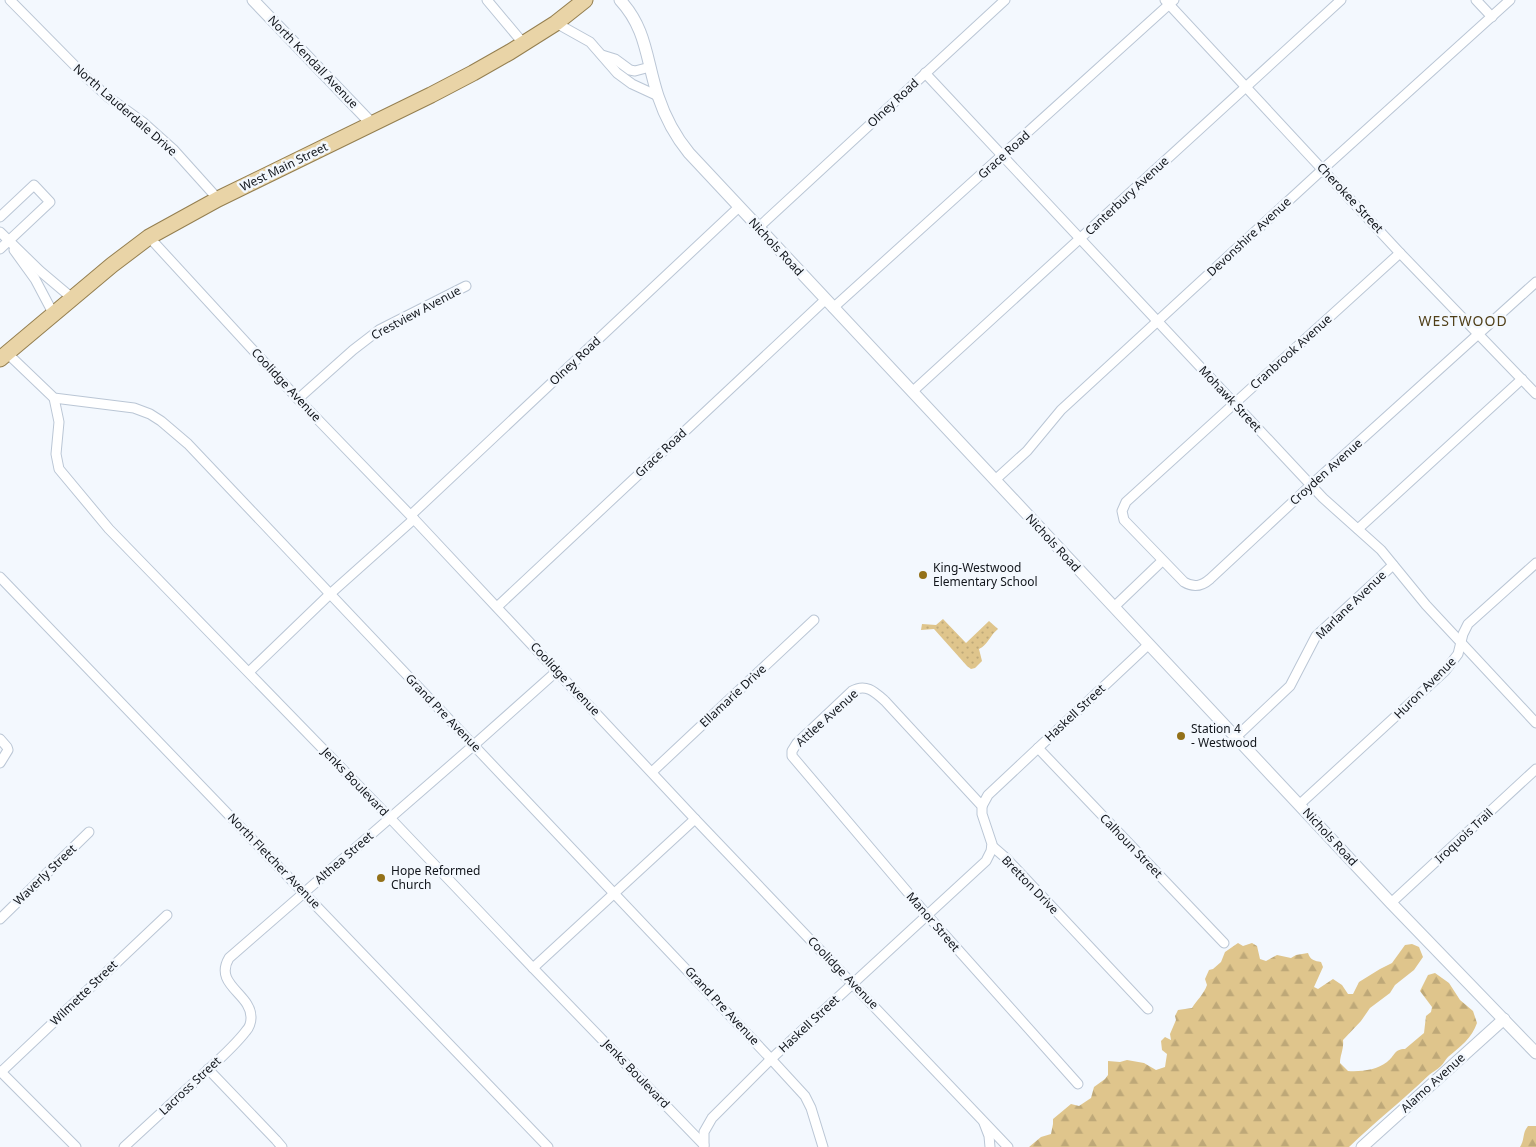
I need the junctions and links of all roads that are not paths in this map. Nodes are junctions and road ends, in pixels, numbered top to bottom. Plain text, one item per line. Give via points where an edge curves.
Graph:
1 (10, 0) edge
2 (253, 0) edge
3 (487, 0) edge
4 (585, 0) edge
5 (620, 0) edge
6 (1005, 0) edge
7 (1341, 0) edge
8 (1476, 0) edge
9 (1510, 0) edge
10 (1170, 1) edge
11 (1492, 17) junction
12 (556, 23) junction
13 (523, 43) junction
14 (602, 55) junction
15 (650, 67) junction
16 (925, 73) junction
17 (1246, 86) junction
18 (658, 96) junction
19 (372, 124) junction
20 (1003, 156) junction
21 (1323, 169) junction
22 (218, 199) junction
23 (739, 206) junction
24 (0, 217) edge
25 (759, 227) junction
26 (0, 232) edge
27 (149, 238) junction
28 (1081, 238) junction
29 (8, 241) junction
30 (0, 249) edge
31 (1400, 253) junction
32 (1536, 282) edge
33 (466, 286) dead end
34 (72, 298) junction
35 (829, 304) junction
36 (53, 313) junction
37 (1158, 322) junction
38 (1479, 335) junction
39 (4, 356) edge
40 (1522, 379) junction
41 (912, 392) junction
42 (1536, 394) edge
43 (54, 398) junction
44 (298, 399) junction
45 (1234, 402) junction
46 (994, 480) junction
47 (1311, 485) junction
48 (413, 517) junction
49 (1358, 529) junction
50 (1162, 561) junction
51 (1536, 563) edge
52 (1393, 565) junction
53 (0, 577) edge
54 (330, 594) junction
55 (497, 607) junction
56 (1114, 607) junction
57 (814, 620) dead end
58 (1462, 641) junction
59 (1149, 644) junction
60 (557, 671) junction
61 (249, 672) junction
62 (868, 688) joint
63 (1536, 723) edge
64 (1236, 737) junction
65 (0, 739) edge
66 (474, 745) junction
67 (1038, 748) junction
68 (792, 756) joint
69 (0, 763) edge
70 (1536, 769) edge
71 (652, 772) junction
72 (1300, 804) junction
73 (982, 806) junction
74 (390, 818) junction
75 (696, 819) junction
76 (89, 832) dead end
77 (992, 846) junction
78 (304, 892) junction
79 (615, 893) junction
80 (1391, 903) junction
81 (166, 915) dead end
82 (926, 915) junction
83 (0, 919) edge
84 (1224, 943) dead end
85 (533, 968) junction
86 (853, 984) junction
87 (1148, 1009) dead end
88 (1504, 1019) junction
89 (251, 1020) joint
90 (1536, 1053) edge
91 (771, 1059) junction
92 (208, 1069) junction
93 (1, 1071) edge
94 (1078, 1084) dead end
95 (982, 1119) junction
96 (704, 1146) edge
97 (76, 1147) edge
98 (124, 1147) edge
99 (282, 1147) edge
100 (548, 1147) edge
101 (823, 1147) edge
102 (990, 1147) edge
103 (1008, 1147) edge
104 (1362, 1147) edge

1 - 22 street, North Lauderdale Drive via 92,83 172,149
2 - 19 street, North Kendall Avenue
3 - 13 street
4 - 12 main road, West Main Street
5 - 15 street, Nichols Road via 639,27
6 - 16 street, Olney Road
7 - 17 street, Canterbury Avenue
8 - 11 street
9 - 11 street, Devonshire Avenue
10 - 17 street, Cherokee Street
10 - 20 street, Grace Road
11 - 21 street, Devonshire Avenue
12 - 13 main road, West Main Street
12 - 14 street via 580,35
13 - 19 main road, West Main Street
14 - 15 street via 615,59 630,70
14 - 18 street via 617,73 632,84
15 - 18 street, Nichols Road
16 - 20 street, Mohawk Street
16 - 25 street, Olney Road
17 - 21 street, Cherokee Street
17 - 28 street, Canterbury Avenue
18 - 23 street, Nichols Road via 681,144
19 - 22 main road, West Main Street
20 - 28 street, Mohawk Street
20 - 35 street, Grace Road
21 - 31 street, Cherokee Street
21 - 37 street, Devonshire Avenue
22 - 27 main road, West Main Street
23 - 25 street, Nichols Road
23 - 48 street, Olney Road
24 - 29 street via 34,185 50,202
25 - 35 street, Nichols Road
26 - 29 street
27 - 34 main road, West Main Street
27 - 44 street, Coolidge Avenue
28 - 37 street, Mohawk Street
28 - 41 street, Canterbury Avenue
29 - 30 street
29 - 34 street
29 - 36 street via 35,279
31 - 38 street, Cherokee Street
31 - 45 street, Cranbrook Avenue
32 - 38 street, Croyden Avenue
33 - 44 street, Crestview Avenue via 379,330
34 - 36 main road, West Main Street
35 - 41 street, Nichols Road
35 - 55 street, Grace Road
36 - 39 main road, West Main Street
37 - 45 street, Mohawk Street
37 - 46 street, Devonshire Avenue via 1061,410 1027,451
38 - 40 street, Cherokee Street
38 - 47 street, Croyden Avenue
39 - 43 street
40 - 42 street, Cherokee Street
40 - 49 street
41 - 46 street, Nichols Road
43 - 54 street, Grand Pre Avenue via 134,408 161,421 203,458
43 - 61 street, Jenks Boulevard via 59,422 56,454 59,469 109,529
44 - 48 street, Coolidge Avenue
45 - 47 street, Mohawk Street
45 - 50 street, Cranbrook Avenue via 1131,498 1122,511 1124,520
46 - 56 street, Nichols Road
47 - 49 street, Mohawk Street
47 - 50 street, Croyden Avenue via 1205,583 1188,585
48 - 54 street, Olney Road
48 - 55 street, Coolidge Avenue
49 - 52 street, Mohawk Street
50 - 56 street
51 - 58 street, Huron Avenue via 1468,624
52 - 58 street, Mohawk Street
52 - 64 street, Marlane Avenue via 1316,636 1290,686
53 - 78 street, North Fletcher Avenue
54 - 61 street, Olney Road
54 - 66 street, Grand Pre Avenue
55 - 60 street, Coolidge Avenue
56 - 59 street, Nichols Road
57 - 71 street, Ellamarie Drive
58 - 63 street, Mohawk Street
58 - 72 street, Huron Avenue via 1458,654 1446,671
59 - 64 street, Nichols Road
59 - 67 street, Haskell Street
60 - 66 street, Althea Street
60 - 71 street, Coolidge Avenue
61 - 74 street, Jenks Boulevard
62 - 68 street, Attlee Avenue via 857,688 852,692 794,747
62 - 73 street, Bretton Drive
64 - 72 street, Nichols Road
65 - 69 street via 8,746
66 - 74 street, Althea Street
66 - 79 street, Grand Pre Avenue
67 - 73 street, Haskell Street via 988,795
67 - 84 street, Calhoun Street
68 - 82 street, Manor Street
70 - 80 street, Iroquois Trail
71 - 75 street, Coolidge Avenue
72 - 80 street, Nichols Road
73 - 77 street, Bretton Drive
74 - 78 street, Althea Street
74 - 85 street, Jenks Boulevard
75 - 79 street
75 - 86 street, Coolidge Avenue
76 - 83 street, Waverly Street
77 - 82 street, Haskell Street via 986,861
77 - 87 street, Bretton Drive via 1008,859
78 - 89 street, Althea Street via 226,963 225,976 248,1006
78 - 100 street, North Fletcher Avenue
79 - 85 street
79 - 91 street, Grand Pre Avenue
80 - 88 street, Nichols Road
81 - 93 street, Wilmette Street
82 - 86 street, Haskell Street
82 - 94 street, Manor Street
85 - 96 street, Jenks Boulevard
86 - 91 street, Haskell Street
86 - 95 street, Coolidge Avenue
88 - 90 street, Nichols Road
88 - 104 street, Alamo Avenue
89 - 92 street, Lacross Street via 245,1032
91 - 96 street, Haskell Street via 712,1118 704,1132
91 - 101 street, Grand Pre Avenue via 805,1096
92 - 98 street, Lacross Street
92 - 99 street
93 - 97 street
95 - 102 street
95 - 103 street, Coolidge Avenue

